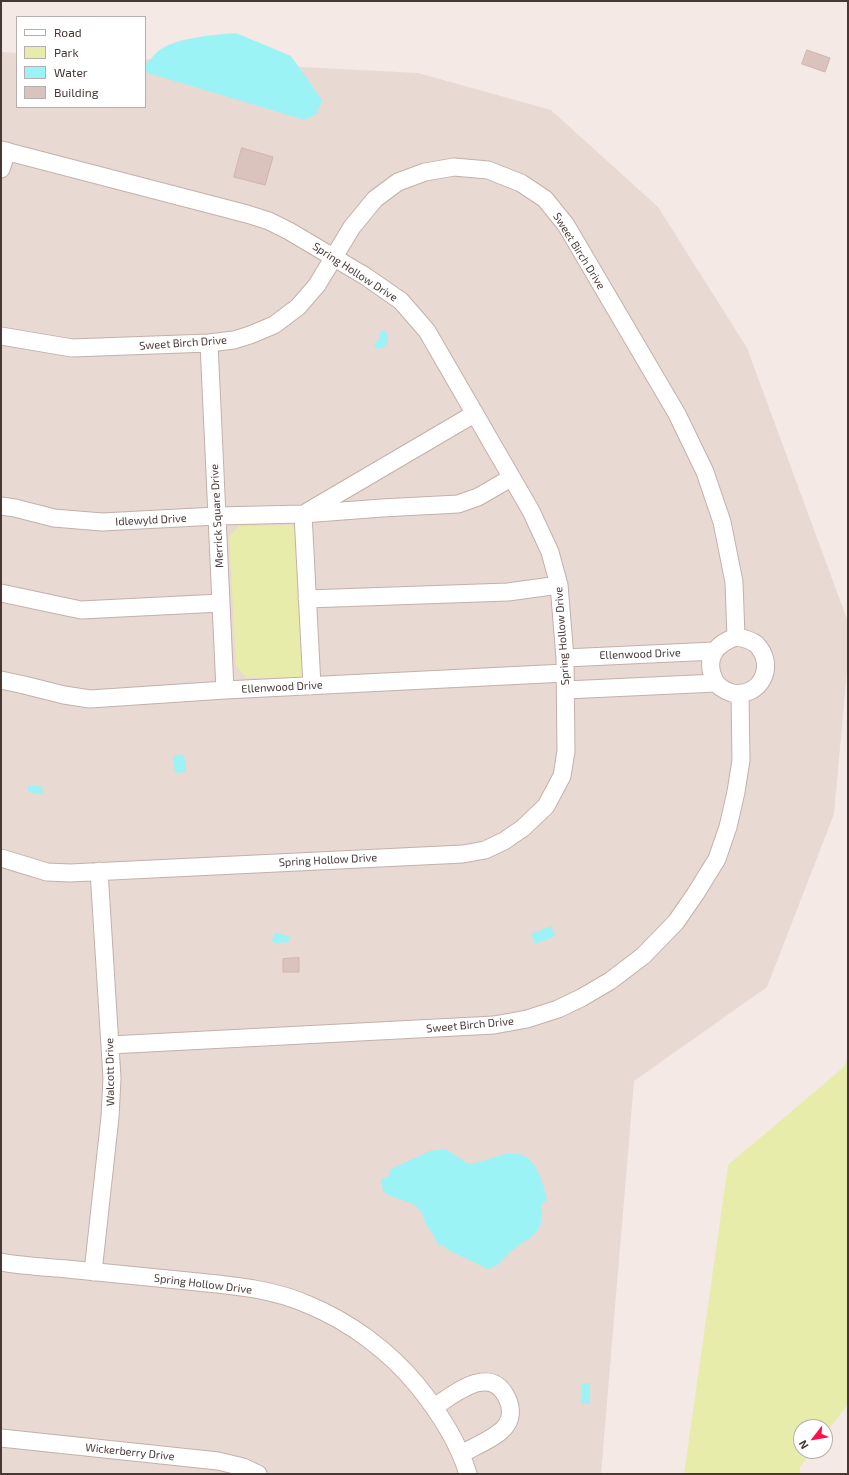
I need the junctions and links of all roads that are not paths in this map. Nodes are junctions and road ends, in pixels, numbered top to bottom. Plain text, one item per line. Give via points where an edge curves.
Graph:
1 (4, 150) edge
2 (1, 169) edge
3 (334, 257) junction
4 (1, 336) edge
5 (209, 343) junction
6 (474, 414) junction
7 (511, 478) junction
8 (1, 506) edge
9 (303, 514) junction
10 (217, 516) junction
11 (559, 584) junction
12 (1, 593) edge
13 (307, 599) junction
14 (221, 603) junction
15 (736, 636) junction
16 (715, 651) junction
17 (566, 674) junction
18 (1, 680) edge
19 (716, 683) junction
20 (312, 686) junction
21 (225, 690) junction
22 (740, 694) junction
23 (1, 858) edge
24 (99, 871) junction
25 (110, 1045) junction
26 (1, 1262) edge
27 (93, 1272) junction
28 (434, 1407) junction
29 (1, 1441) edge
30 (461, 1454) junction
31 (258, 1474) edge
32 (468, 1474) edge

1 - 2 street
1 - 3 street, Spring Hollow Drive via 269,221
3 - 5 street, Sweet Birch Drive via 317,285 298,307 274,325 234,340
3 - 6 street, Spring Hollow Drive via 401,301 426,331
3 - 15 street, Sweet Birch Drive via 352,227 375,199 398,182 425,172 454,167 488,170 521,183 545,199 566,225 677,414 705,472 722,522 734,582
4 - 5 street, Sweet Birch Drive via 72,348
5 - 10 street, Merrick Square Drive
6 - 7 street, Spring Hollow Drive
6 - 9 street, Idlewyld Drive
7 - 9 street, Idlewyld Drive via 478,497 458,504
7 - 11 street, Spring Hollow Drive via 531,511 550,552
8 - 10 street, Idlewyld Drive via 54,518 102,522
9 - 10 street, Idlewyld Drive
9 - 13 street
10 - 14 street, Merrick Square Drive
11 - 13 street via 508,592
11 - 17 street, Spring Hollow Drive
12 - 14 street via 81,610
13 - 20 street
14 - 21 street, Merrick Square Drive
15 - 16 street via 718,646
15 - 22 street via 755,643 764,654 766,667 762,680 753,690
16 - 17 street, Ellenwood Drive
16 - 19 street via 711,658 710,671
17 - 19 street, Ellenwood Drive
17 - 20 street, Ellenwood Drive
17 - 24 street, Spring Hollow Drive via 566,751 562,776 546,806 524,828 485,850 463,854
18 - 21 street, Ellenwood Drive via 64,695 90,698
19 - 22 street via 727,692
20 - 21 street, Ellenwood Drive
22 - 25 street, Sweet Birch Drive via 741,760 728,827 717,859 670,928 643,956 610,981 581,998 527,1019 494,1025
23 - 24 street, Spring Hollow Drive via 47,872
24 - 25 street, Walcott Drive
25 - 27 street, Walcott Drive via 110,1116
26 - 27 street, Spring Hollow Drive
27 - 28 street, Spring Hollow Drive via 242,1286 308,1304 360,1333 387,1354
28 - 30 street, Spring Hollow Drive
28 - 30 street via 482,1381 499,1386 506,1396 511,1406 507,1425 500,1432
29 - 31 street, Wickerberry Drive via 218,1461 244,1467
30 - 32 street, Spring Hollow Drive

